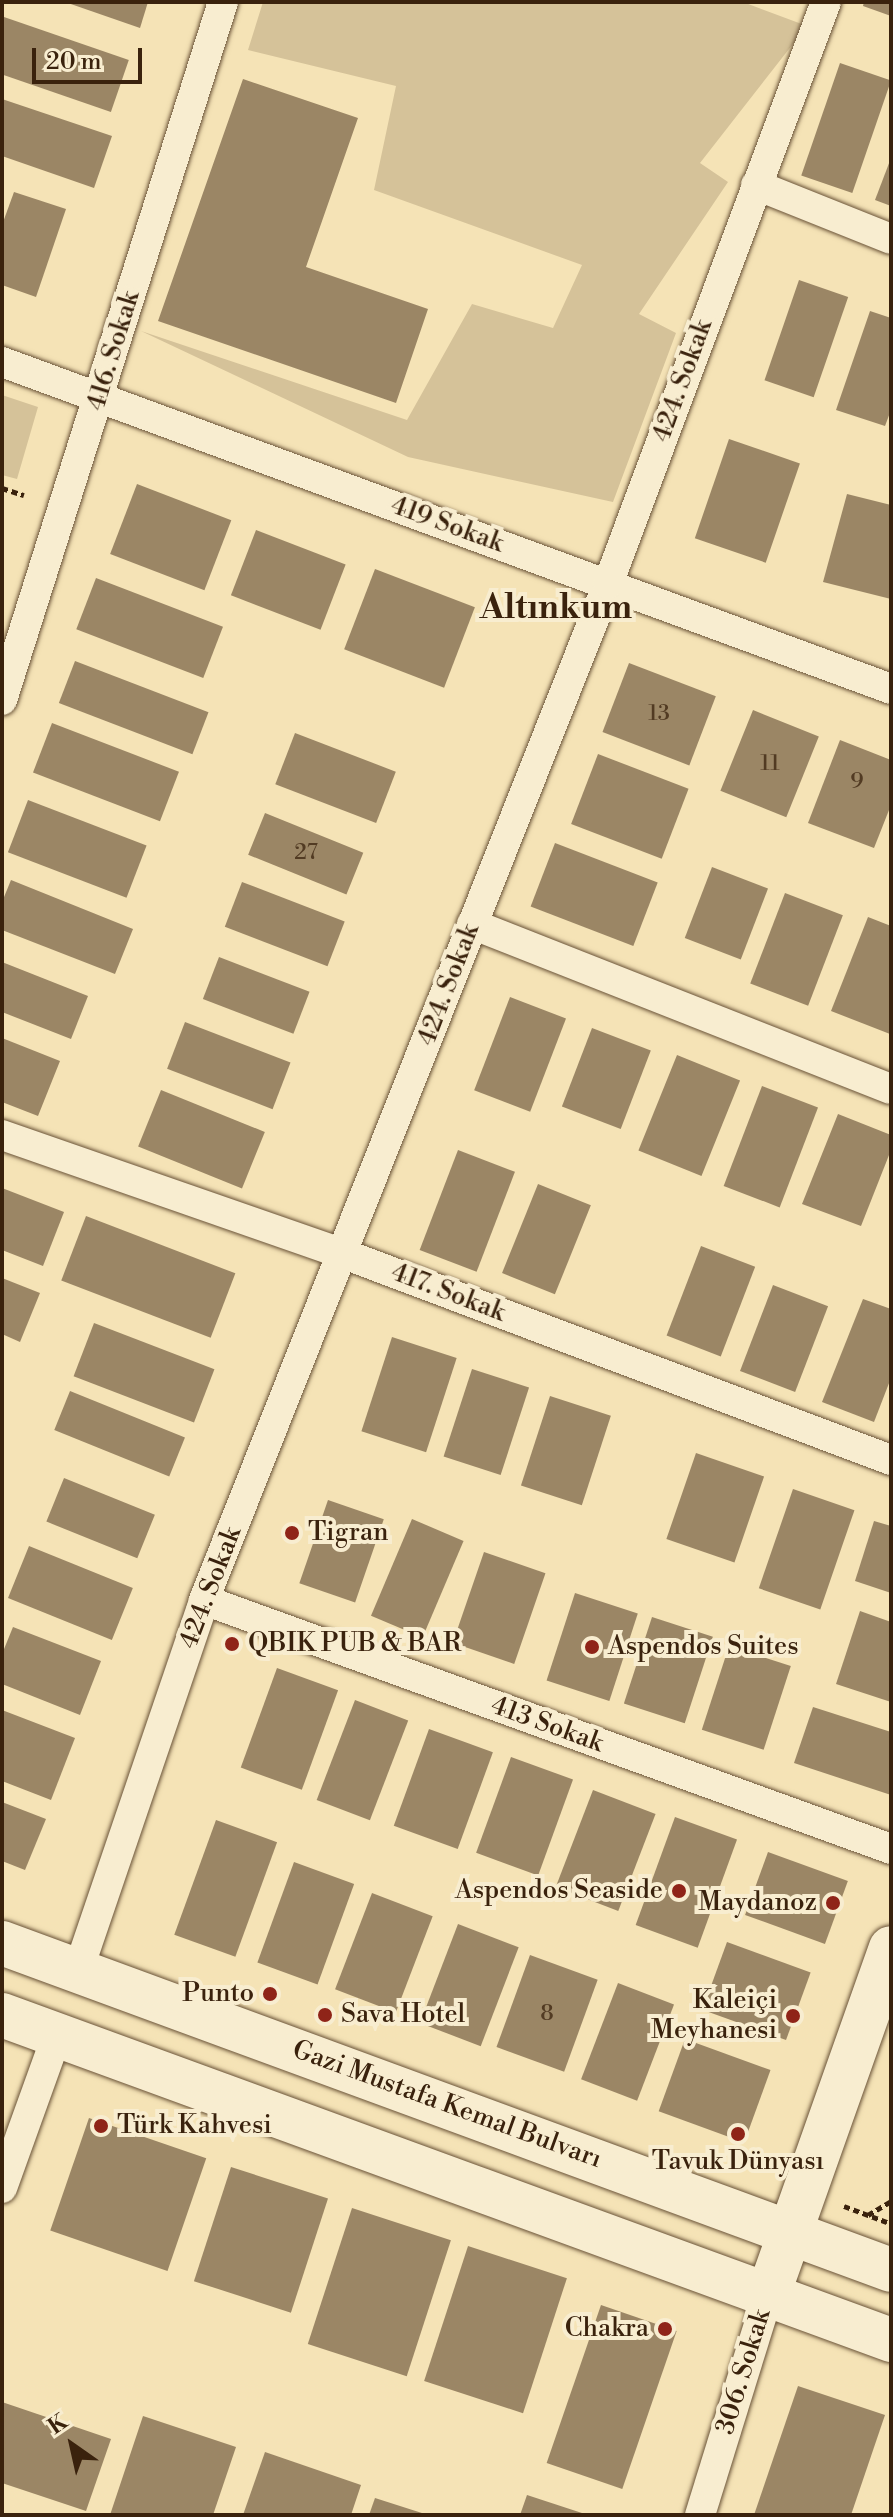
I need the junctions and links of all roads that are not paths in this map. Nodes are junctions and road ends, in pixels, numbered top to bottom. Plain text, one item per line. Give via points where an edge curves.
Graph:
1 (223, 2) edge
2 (826, 2) edge
3 (756, 185) junction
4 (891, 239) edge
5 (2, 362) edge
6 (99, 398) junction
7 (608, 584) junction
8 (891, 689) edge
9 (2, 700) edge
10 (472, 924) junction
11 (891, 1089) edge
12 (2, 1135) edge
13 (344, 1254) junction
14 (891, 1460) edge
15 (204, 1600) junction
16 (891, 1849) edge
17 (2, 1943) edge
18 (891, 1948) edge
19 (78, 1971) junction
20 (2, 2015) edge
21 (57, 2035) junction
22 (2, 2188) edge
23 (791, 2230) junction
24 (891, 2270) edge
25 (768, 2295) junction
26 (891, 2340) edge
27 (700, 2515) edge

1 - 6 street, 416. Sokak
2 - 3 street, 424. Sokak
3 - 4 street
3 - 7 street, 424. Sokak
5 - 6 street, 419 Sokak
6 - 7 street, 419 Sokak
6 - 9 street, 416. Sokak
7 - 8 street, 419 Sokak
7 - 10 street, 424. Sokak
10 - 11 street
10 - 13 street, 424. Sokak
12 - 13 street, 417. Sokak
13 - 14 street, 417. Sokak
13 - 15 street, 424. Sokak
15 - 16 street, 413 Sokak
15 - 19 street, 424. Sokak
17 - 19 main road, Gazi Mustafa Kemal Bulvarı
18 - 23 main road, 306. Sokak
19 - 23 main road, Gazi Mustafa Kemal Bulvarı
20 - 21 main road
21 - 22 street
21 - 25 main road
23 - 24 main road, Gazi Mustafa Kemal Bulvarı
23 - 25 main road, 306. Sokak
25 - 26 main road
25 - 27 street, 306. Sokak

